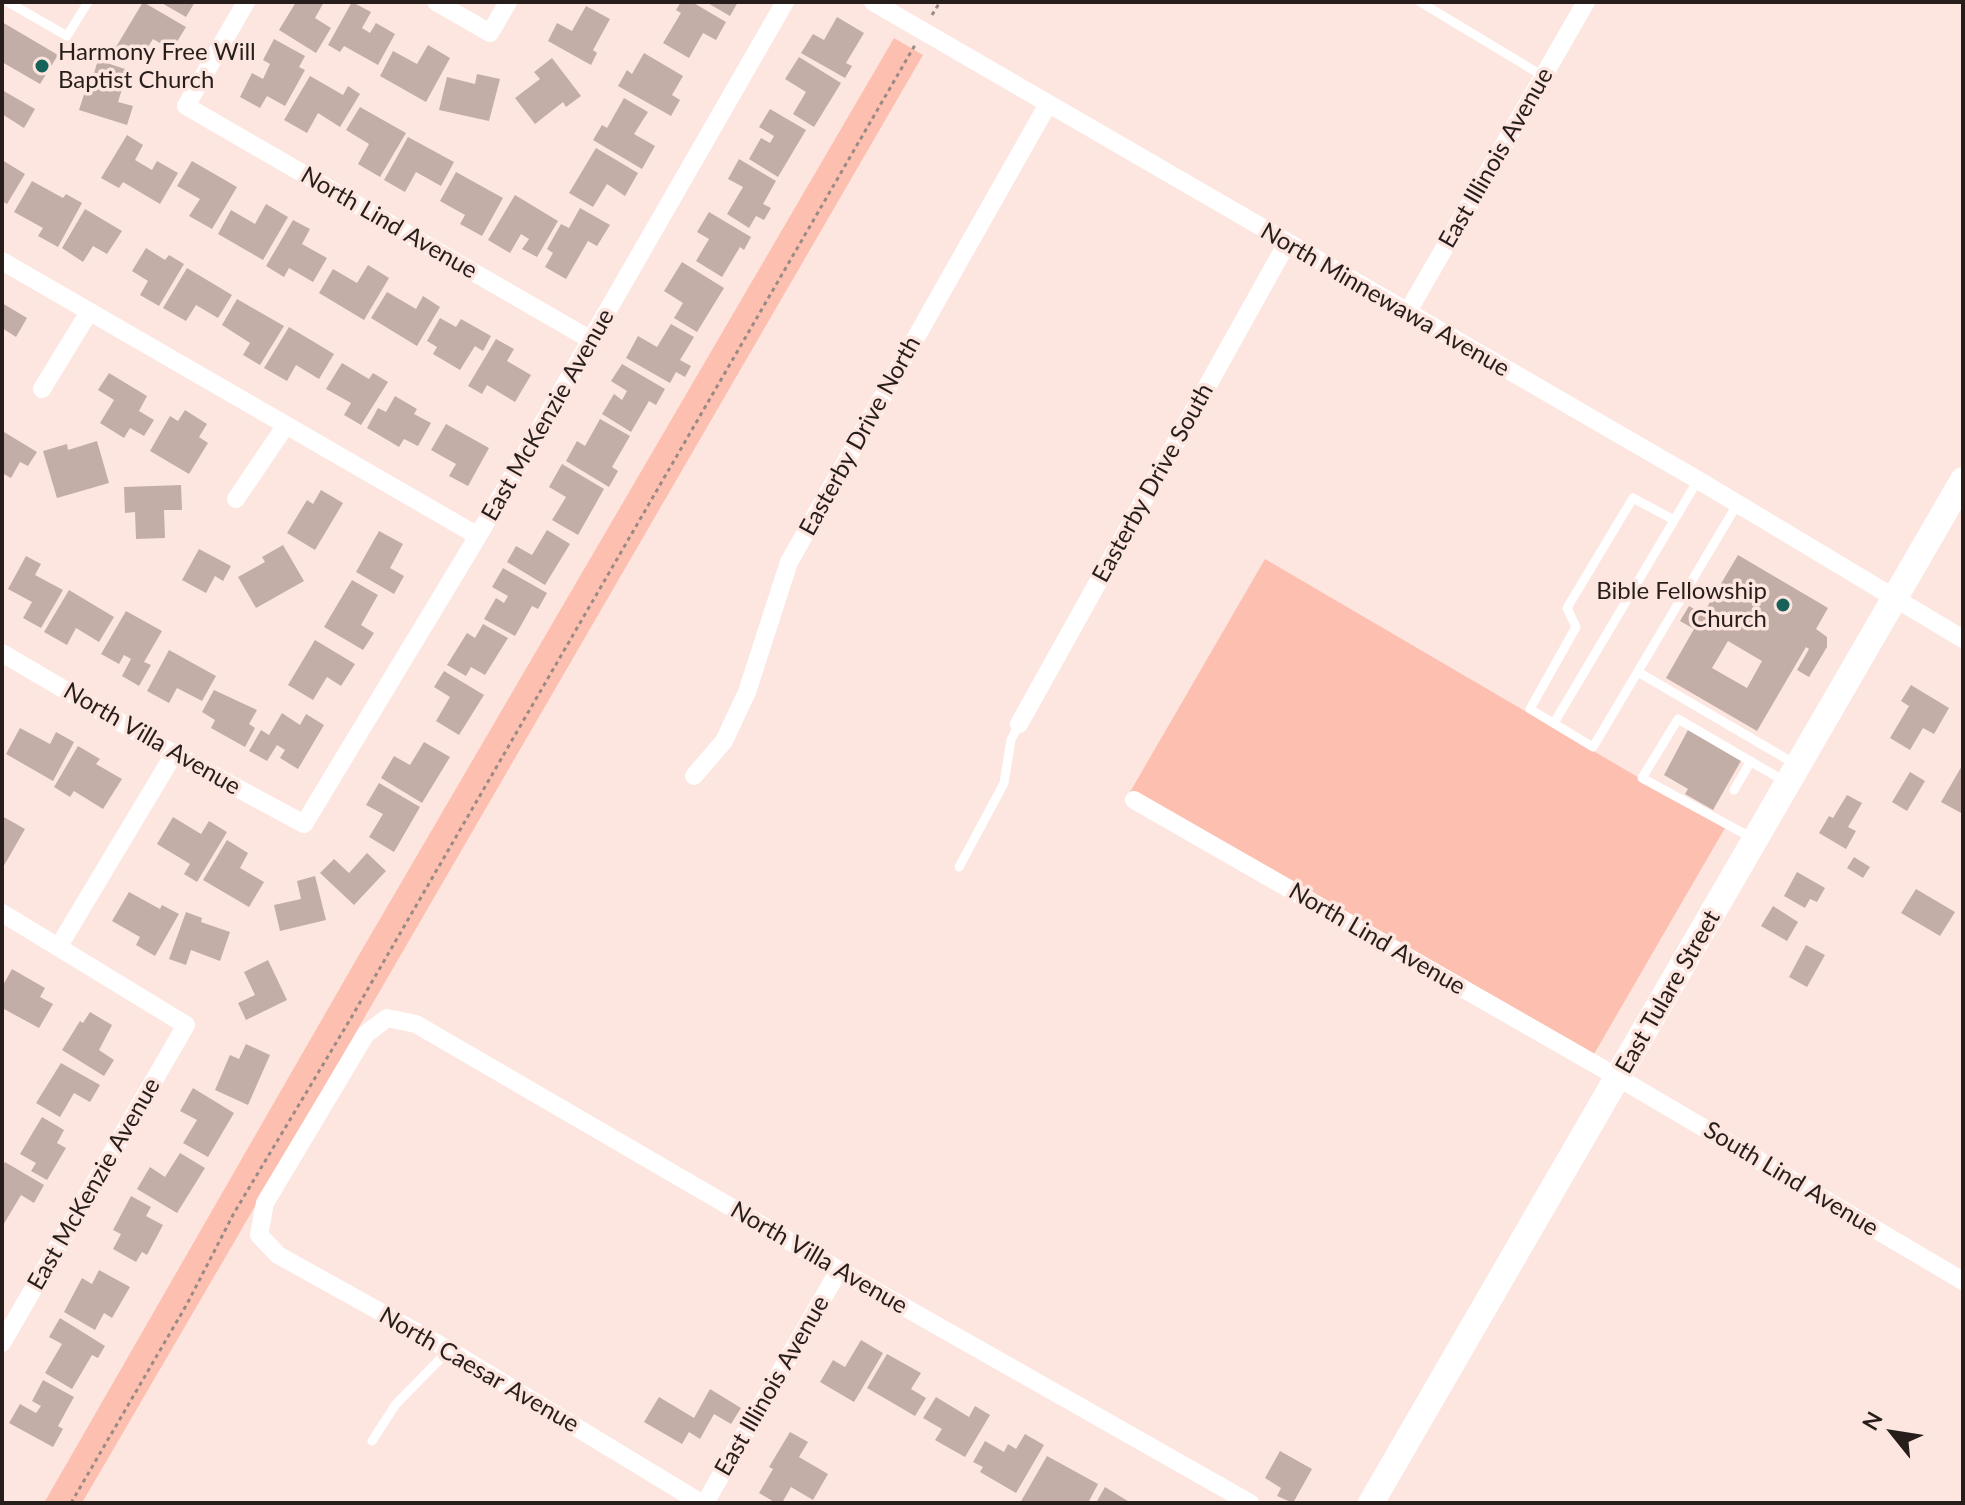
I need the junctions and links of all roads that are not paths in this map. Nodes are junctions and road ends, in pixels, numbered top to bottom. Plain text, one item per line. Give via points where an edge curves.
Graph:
1 (8, 2) edge
2 (88, 2) edge
3 (246, 2) edge
4 (436, 2) edge
5 (508, 2) edge
6 (785, 2) edge
7 (873, 2) edge
8 (1420, 2) edge
9 (1586, 2) edge
10 (1543, 76) junction
11 (1048, 104) junction
12 (1287, 243) junction
13 (2, 261) edge
14 (89, 312) junction
15 (1407, 313) junction
16 (591, 340) junction
17 (42, 389) dead end
18 (286, 425) junction
19 (1698, 480) junction
20 (1963, 480) edge
21 (236, 499) dead end
22 (1738, 503) junction
23 (1674, 520) junction
24 (478, 536) junction
25 (1896, 598) junction
26 (1963, 639) edge
27 (2, 653) edge
28 (1638, 672) junction
29 (1554, 723) junction
30 (1019, 724) joint
31 (174, 754) junction
32 (1751, 761) junction
33 (1794, 775) junction
34 (694, 776) dead end
35 (1734, 790) dead end
36 (1134, 800) dead end
37 (304, 824) joint
38 (1756, 841) junction
39 (959, 867) dead end
40 (2, 913) edge
41 (59, 946) junction
42 (387, 1018) joint
43 (1619, 1078) junction
44 (839, 1270) junction
45 (1963, 1281) edge
46 (2, 1343) edge
47 (449, 1350) junction
48 (372, 1441) dead end
49 (703, 1503) edge
50 (1250, 1503) edge
51 (1371, 1503) edge

1 - 2 lane via 67,36
3 - 16 street, North Lind Avenue via 186,106
4 - 5 street via 490,33
6 - 16 street, East McKenzie Avenue
7 - 11 street, North Minnewawa Avenue
8 - 10 lane
9 - 10 street, East Illinois Avenue
10 - 15 street, East Illinois Avenue
11 - 12 street, North Minnewawa Avenue
11 - 34 street, Easterby Drive North via 789,562 747,692 724,741
12 - 15 street, North Minnewawa Avenue
12 - 30 street, Easterby Drive South
13 - 14 street
14 - 17 street
14 - 18 street
15 - 19 street, North Minnewawa Avenue
16 - 24 street, East McKenzie Avenue
18 - 21 street
18 - 24 street
19 - 22 street, North Minnewawa Avenue
19 - 23 lane
20 - 25 main road, East Tulare Street
22 - 25 street, North Minnewawa Avenue
22 - 28 lane
23 - 29 lane
23 - 29 lane via 1633,498 1567,608 1576,627 1530,709
24 - 37 street, East McKenzie Avenue
25 - 26 street, North Minnewawa Avenue
25 - 33 main road, East Tulare Street
27 - 31 street, North Villa Avenue
28 - 29 lane via 1593,747
28 - 33 lane
30 - 39 lane via 1004,783
31 - 37 street, North Villa Avenue
31 - 41 street
32 - 33 lane
32 - 35 lane
32 - 38 lane via 1678,719 1642,778
33 - 38 main road, East Tulare Street
36 - 43 street, North Lind Avenue
38 - 43 main road, East Tulare Street
40 - 41 street
41 - 46 street, East McKenzie Avenue via 186,1025
42 - 44 street, North Villa Avenue via 416,1024
42 - 47 street, North Caesar Avenue via 366,1034 265,1203 259,1235 278,1255
43 - 45 street, South Lind Avenue
43 - 51 main road, East Tulare Street
44 - 49 street, East Illinois Avenue
44 - 50 street, North Villa Avenue
47 - 48 lane via 396,1404
47 - 49 street, North Caesar Avenue

